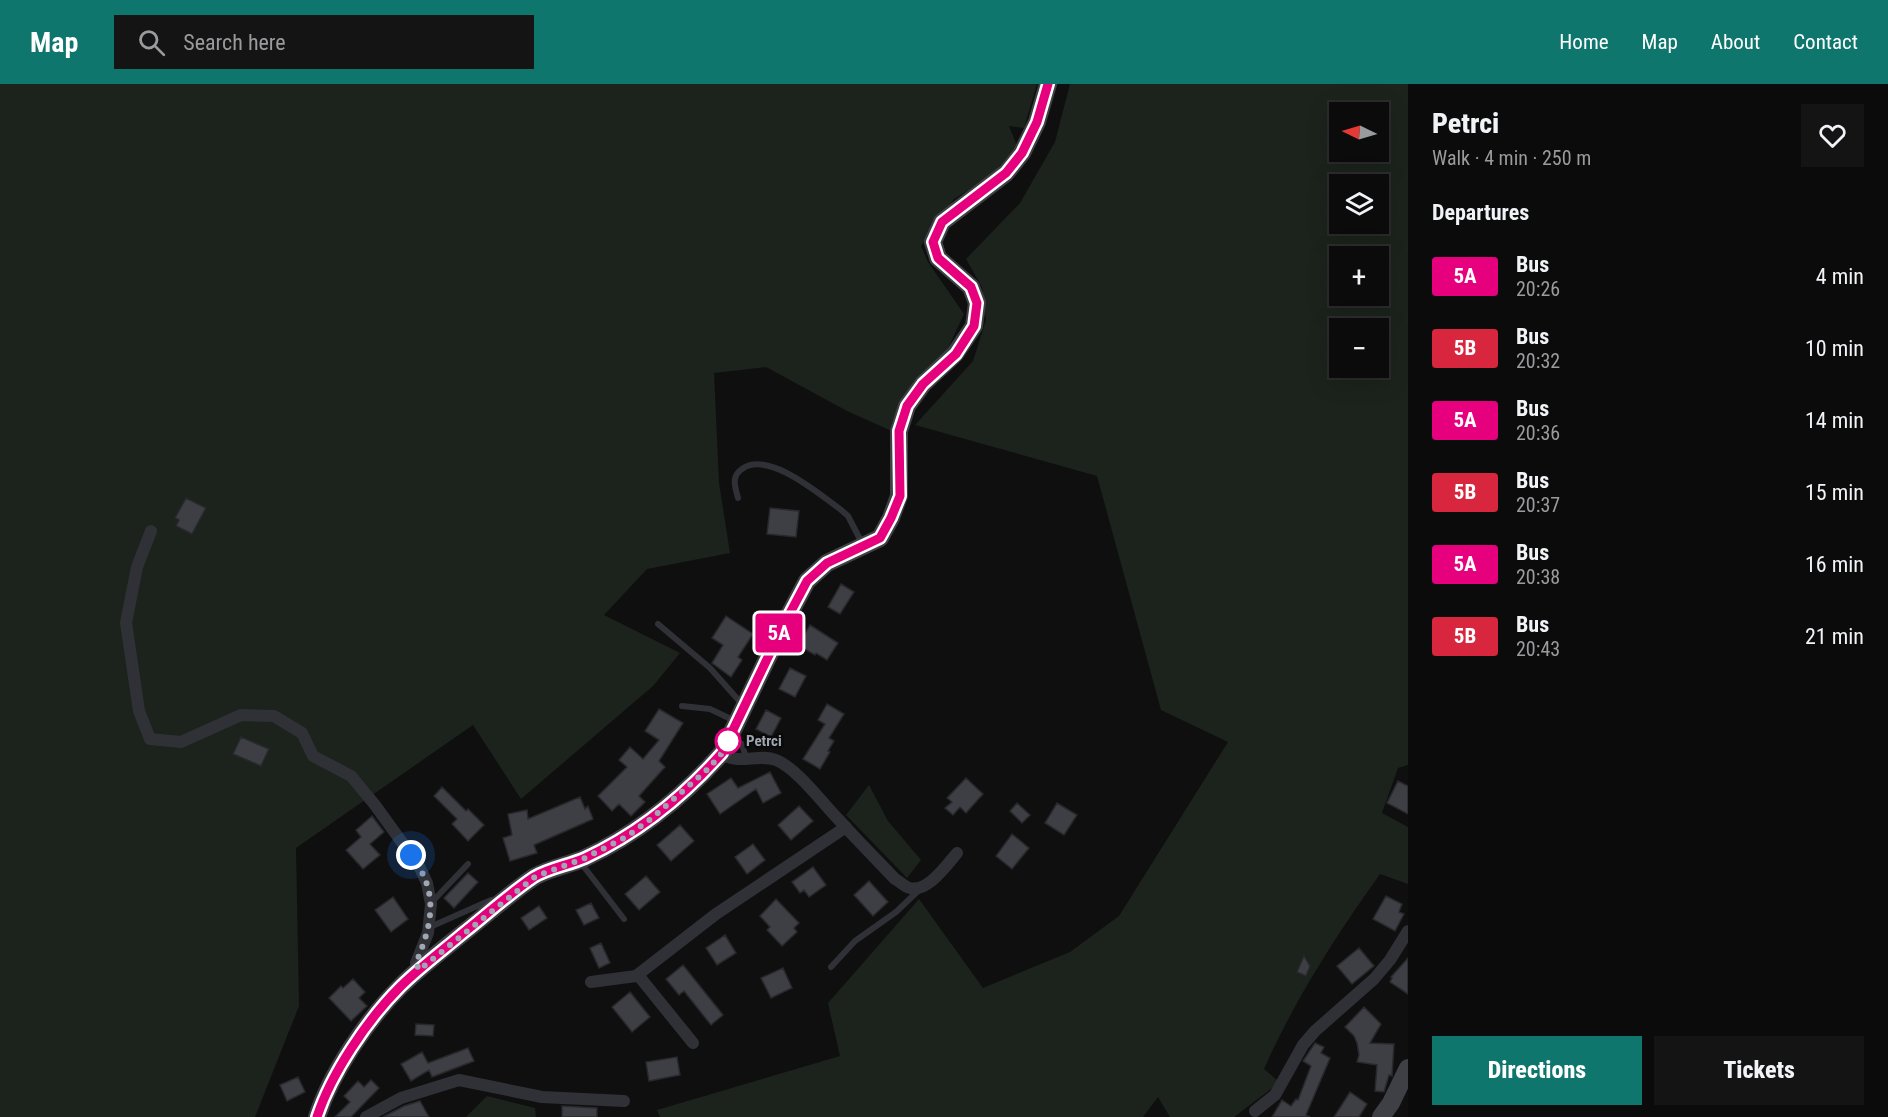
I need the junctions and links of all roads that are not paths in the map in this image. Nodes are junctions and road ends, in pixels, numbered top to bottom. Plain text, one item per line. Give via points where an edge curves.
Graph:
1 (1048, 84) edge
2 (738, 498) dead end
3 (151, 531) dead end
4 (863, 546) junction
5 (658, 624) dead end
6 (682, 706) dead end
7 (733, 730) junction
8 (746, 758) junction
9 (846, 827) junction
10 (957, 853) dead end
11 (579, 860) junction
12 (468, 864) dead end
13 (922, 887) junction
14 (491, 900) dead end
15 (431, 903) junction
16 (624, 919) dead end
17 (429, 927) junction
18 (1408, 931) edge
19 (831, 967) dead end
20 (419, 970) junction
21 (638, 975) junction
22 (591, 982) dead end
23 (693, 1043) dead end
24 (1408, 1068) edge
25 (624, 1101) dead end
26 (1255, 1111) dead end
27 (317, 1117) edge
28 (366, 1117) edge
29 (1381, 1117) edge

1 - 4 street via 1037,122 1022,153 1006,173 942,222 933,242 938,258 971,287 977,303 974,326 956,354 923,384 907,406 899,431 900,496 880,538
2 - 4 lane via 734,485 736,475 744,467 766,464 782,470 848,516
3 - 15 street via 137,567 126,623 139,711 150,739 181,742 241,715 274,716 302,734 313,756 351,776 419,866
4 - 7 street via 827,563 807,581
5 - 7 lane via 710,668
6 - 7 lane via 710,709
7 - 8 lane
7 - 8 street via 731,759
7 - 11 street via 687,789 626,837
8 - 9 street via 776,760 788,768
9 - 13 street via 895,879 915,890
9 - 21 street via 716,914
10 - 13 street
11 - 16 lane
11 - 20 street via 536,876
12 - 15 lane
13 - 19 lane via 896,912 855,941
14 - 17 lane
15 - 17 street
17 - 20 street via 416,963
18 - 26 street via 1374,979 1303,1045 1281,1087
20 - 27 street via 399,987 357,1040 325,1092
21 - 22 street
21 - 23 street
24 - 29 street
25 - 28 street via 542,1097 459,1080 401,1098

